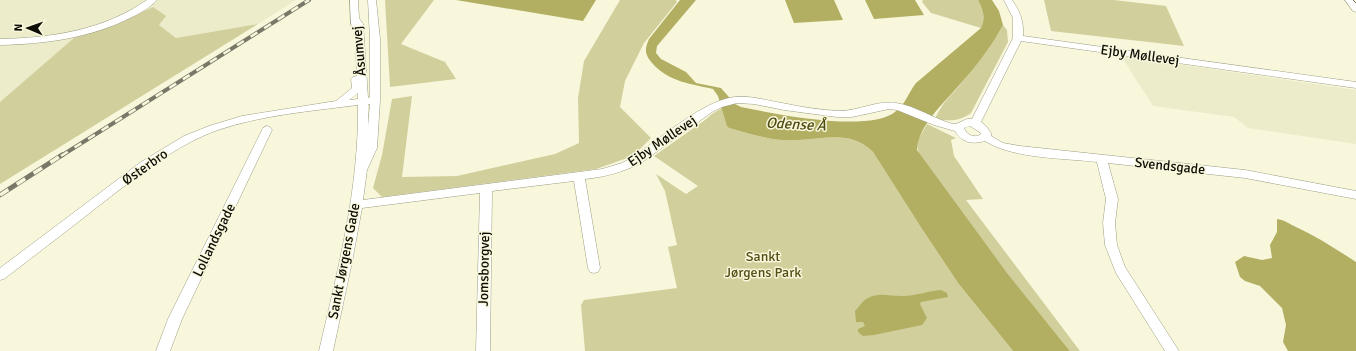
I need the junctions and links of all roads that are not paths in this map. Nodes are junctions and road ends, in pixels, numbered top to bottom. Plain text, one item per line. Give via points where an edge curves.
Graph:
1 (154, 0) edge
2 (354, 0) edge
3 (372, 0) edge
4 (1008, 0) edge
5 (1349, 0) edge
6 (1356, 9) edge
7 (355, 18) junction
8 (1018, 38) junction
9 (0, 42) edge
10 (1356, 85) edge
11 (375, 98) junction
12 (363, 100) junction
13 (341, 101) junction
14 (314, 107) junction
15 (975, 123) junction
16 (959, 128) junction
17 (267, 130) dead end
18 (985, 137) junction
19 (1102, 159) junction
20 (361, 171) junction
21 (579, 176) junction
22 (486, 188) junction
23 (1356, 195) edge
24 (356, 205) junction
25 (594, 268) dead end
26 (0, 276) edge
27 (163, 351) edge
28 (326, 351) edge
29 (483, 351) edge
30 (1172, 351) edge

1 - 9 street via 122,18 93,29 37,41
2 - 7 street, Åsumvej
3 - 11 street, Åsumvej
4 - 8 street via 1018,18
5 - 6 street
7 - 12 street, Åsumvej via 359,24
7 - 13 street via 357,89
8 - 10 street, Ejby Møllevej
8 - 15 street
11 - 12 street, Østerbro
11 - 20 street, Sankt Jørgens Gade via 372,148
12 - 13 street, Østerbro
12 - 14 street, Østerbro
12 - 20 street, Sankt Jørgens Gade
13 - 14 street, Østerbro
14 - 26 street, Østerbro via 242,119 188,139 145,165
15 - 16 street via 965,123
15 - 18 street via 984,128
16 - 18 street via 967,138 977,140
16 - 21 street, Ejby Møllevej via 932,121 898,107 881,106 845,114 783,107 751,99 735,99 719,103 631,163 602,173
17 - 27 street, Lollandsgade via 175,319
18 - 19 street, Svendsgade via 1009,148
19 - 23 street, Svendsgade via 1245,174
19 - 30 street via 1112,199 1109,223 1111,245 1120,269
20 - 24 street, Sankt Jørgens Gade
21 - 22 street, Ejby Møllevej
21 - 25 street
22 - 24 street, Ejby Møllevej
22 - 29 street, Jomsborgvej
24 - 28 street, Sankt Jørgens Gade

